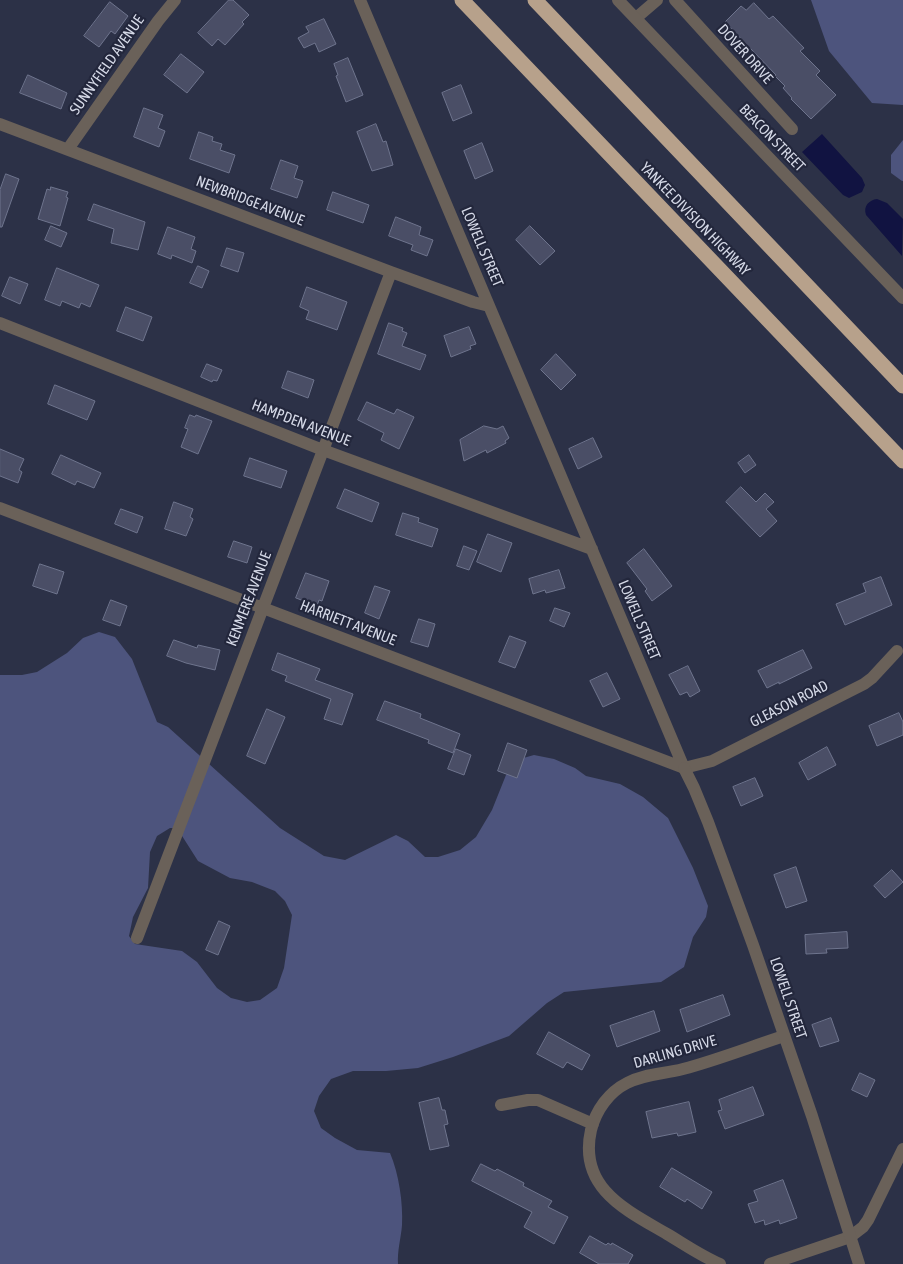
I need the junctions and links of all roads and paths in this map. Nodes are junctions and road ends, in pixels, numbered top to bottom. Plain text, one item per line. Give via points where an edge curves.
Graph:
1 (175, 0) edge
2 (360, 0) edge
3 (462, 0) edge
4 (535, 0) edge
5 (618, 0) edge
6 (657, 0) edge
7 (675, 0) edge
8 (636, 18) junction
9 (0, 124) edge
10 (792, 129) dead end
11 (68, 149) junction
12 (391, 272) junction
13 (903, 298) edge
14 (489, 306) junction
15 (0, 323) edge
16 (903, 386) edge
17 (323, 450) junction
18 (903, 461) edge
19 (0, 508) edge
20 (592, 549) junction
21 (264, 608) junction
22 (896, 651) dead end
23 (684, 768) junction
24 (137, 938) dead end
25 (784, 1036) junction
26 (501, 1105) dead end
27 (593, 1124) junction
28 (903, 1149) edge
29 (850, 1237) junction
30 (720, 1264) edge
31 (770, 1264) edge
32 (859, 1264) edge

1 - 11 street, SUNNYFIELD AVENUE
2 - 14 street, LOWELL STREET
3 - 18 highway, YANKEE DIVISION HIGHWAY
4 - 16 highway
5 - 8 street, BEACON STREET
6 - 8 street
7 - 10 street, DOVER DRIVE
8 - 13 street, BEACON STREET
9 - 11 street, NEWBRIDGE AVENUE
11 - 12 street, NEWBRIDGE AVENUE
12 - 14 street, NEWBRIDGE AVENUE
12 - 17 street, KENMERE AVENUE
14 - 20 street, LOWELL STREET
15 - 17 street, HAMPDEN AVENUE
17 - 20 street, HAMPDEN AVENUE
17 - 21 street, KENMERE AVENUE
19 - 21 street, HARRIETT AVENUE
20 - 23 street, LOWELL STREET
21 - 23 street, HARRIETT AVENUE
21 - 24 street, KENMERE AVENUE
22 - 23 street, GLEASON ROAD via 866,683 712,761
23 - 25 street, LOWELL STREET via 711,830
25 - 27 street, DARLING DRIVE via 627,1083 603,1104
25 - 29 street, LOWELL STREET
26 - 27 street via 538,1100
27 - 30 street, DARLING DRIVE via 589,1145 591,1161 596,1177 608,1195 625,1209
28 - 29 street via 866,1223
29 - 31 street
29 - 32 street, LOWELL STREET

